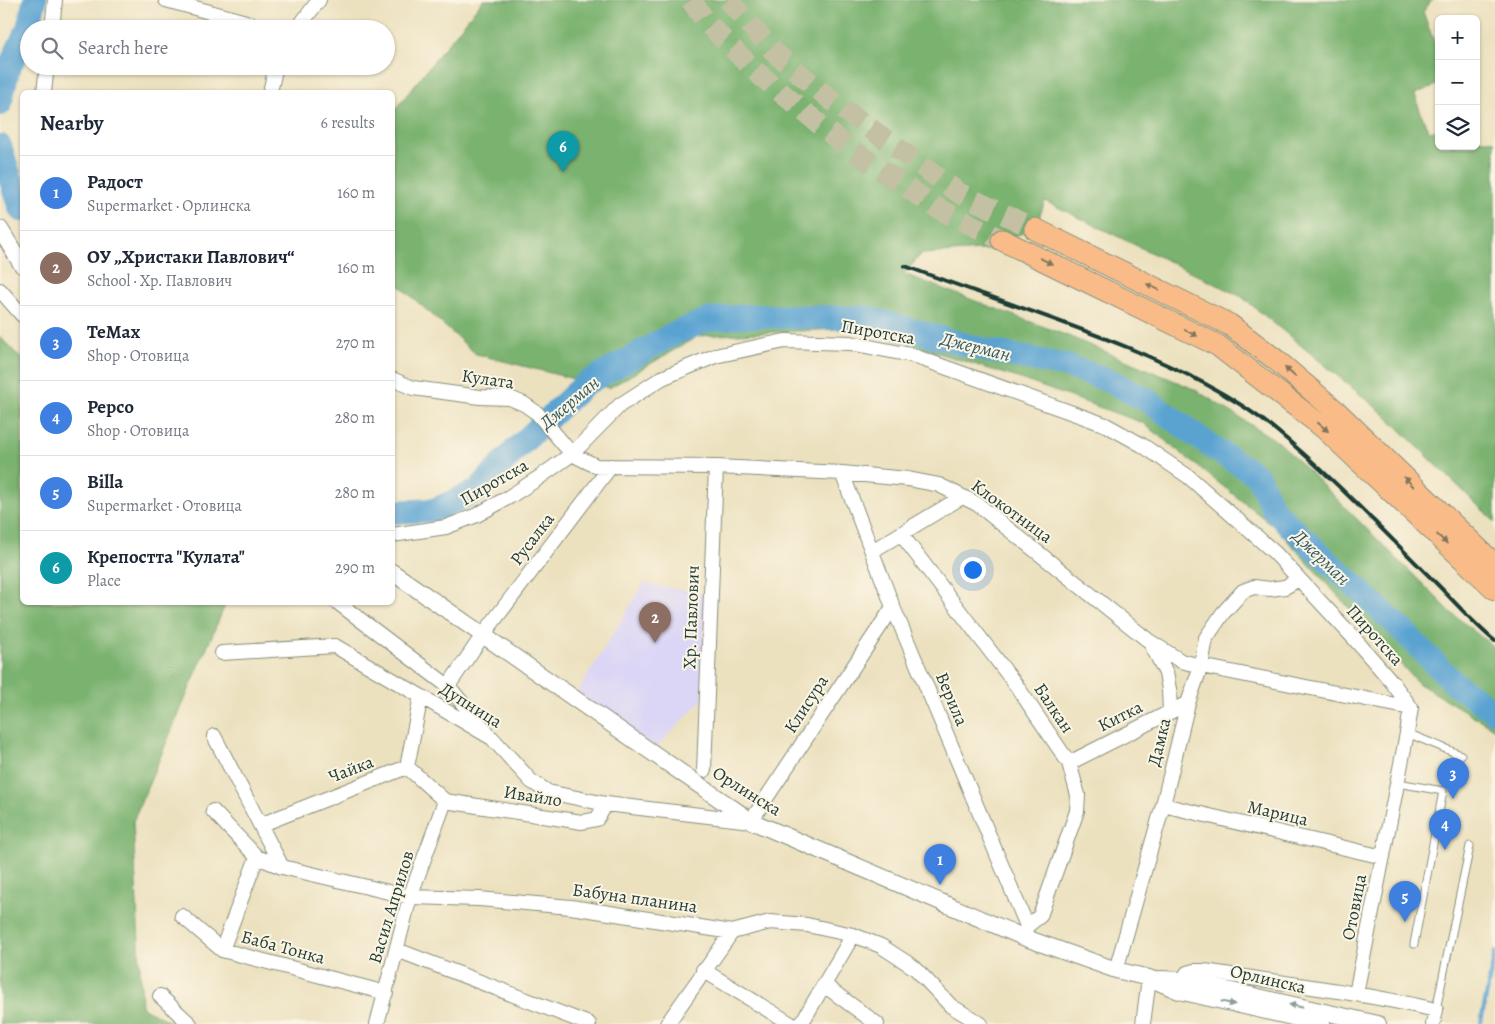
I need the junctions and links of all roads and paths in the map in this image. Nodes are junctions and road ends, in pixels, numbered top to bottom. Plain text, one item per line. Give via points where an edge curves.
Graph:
1 (55, 0) edge
2 (166, 0) edge
3 (319, 0) edge
4 (53, 20) edge
5 (239, 20) edge
6 (304, 20) edge
7 (46, 75) edge
8 (274, 75) edge
9 (44, 90) edge
10 (270, 90) edge
11 (0, 229) edge
12 (1035, 229) tunnel mouth
13 (1002, 240) tunnel mouth
14 (20, 262) edge
15 (0, 290) edge
16 (20, 313) edge
17 (395, 380) edge
18 (567, 449) junction
19 (611, 466) junction
20 (716, 466) junction
21 (842, 473) junction
22 (962, 497) junction
23 (901, 534) junction
24 (395, 535) edge
25 (872, 551) junction
26 (1495, 565) edge
27 (395, 574) edge
28 (1299, 579) junction
29 (1495, 589) edge
30 (341, 605) edge
31 (893, 607) junction
32 (483, 635) junction
33 (1149, 640) junction
34 (222, 653) dead end
35 (1200, 666) junction
36 (448, 686) junction
37 (420, 696) junction
38 (1188, 703) junction
39 (1411, 708) junction
40 (1170, 712) junction
41 (1407, 733) junction
42 (214, 736) dead end
43 (492, 738) junction
44 (1461, 755) dead end
45 (1069, 763) junction
46 (407, 767) junction
47 (704, 770) dead end
48 (1398, 783) junction
49 (445, 801) junction
50 (606, 804) junction
51 (1163, 805) junction
52 (213, 811) dead end
53 (751, 821) junction
54 (260, 825) junction
55 (1470, 846) dead end
56 (257, 857) junction
57 (1383, 857) junction
58 (282, 867) junction
59 (410, 897) junction
60 (182, 916) dead end
61 (732, 932) junction
62 (1025, 932) junction
63 (853, 935) junction
64 (1414, 944) dead end
65 (222, 950) junction
66 (397, 950) junction
67 (703, 970) junction
68 (1116, 970) junction
69 (1149, 978) junction
70 (824, 985) junction
71 (1181, 986) junction
72 (386, 993) junction
73 (1356, 994) junction
74 (160, 996) dead end
75 (1436, 1010) junction
76 (190, 1024) edge
77 (377, 1024) edge
78 (589, 1024) edge
79 (667, 1024) edge
80 (791, 1024) edge
81 (801, 1024) edge
82 (877, 1024) edge
83 (981, 1024) edge
84 (1143, 1024) edge
85 (1322, 1024) edge
86 (1378, 1024) edge
87 (1433, 1024) edge

1 - 4 street
2 - 5 street
3 - 6 street
7 - 9 street
8 - 10 street
11 - 14 street
26 -> 12 main road via 1337,412 1230,325
13 -> 29 main road via 1217,346 1324,428
15 - 16 street
17 - 18 street, Кулата via 414,388 510,398 536,413
18 - 19 street, Клокотница via 596,466
18 - 24 street, Пиротска via 537,480 477,515 446,527
18 - 28 street, Пиротска via 620,405 662,378 715,356 785,341 850,343 910,355 1106,425 1189,477
19 - 20 street, Клокотница
19 - 32 street, Русалка
20 - 21 street, Клокотница
20 - 47 street, Хр. Павлович
21 - 22 street, Клокотница via 939,485
21 - 25 street, Верила
22 - 23 street
22 - 33 street, Клокотница via 976,504
23 - 25 street
23 - 45 street, Балкан via 1016,685
25 - 31 street, Верила
27 - 32 street, Орлинска
28 - 35 street, Дамка via 1285,587 1254,587 1243,591 1206,638
28 - 39 street, Пиротска via 1392,682
30 - 36 street
31 - 53 street, Клисура
31 - 62 street, Верила
32 - 36 street, Русалка
32 - 53 street, Орлинска
33 - 35 street, Клокотница via 1181,661
33 - 40 street via 1166,672
34 - 37 street, Дупница via 335,646
35 - 38 street, Дамка
35 - 39 street, Клокотница
36 - 43 street
37 - 43 street, Дупница
37 - 46 street
38 - 40 street, Китка
38 - 51 street, Дамка
39 - 41 street
40 - 45 street, Китка
41 - 44 lane
41 - 48 street, Отовица
42 - 54 street
43 - 50 street, Дупница via 531,781 548,792
45 - 62 street, Балкан via 1078,795 1077,811 1040,916
46 - 49 street
46 - 54 street, Чайка
48 - 57 street, Отовица
48 - 64 lane via 1443,791
49 - 50 street, Ивайло via 582,822 597,819
49 - 59 street, Васил Априлов
50 - 53 street, Дупница
51 - 57 street, Марица
51 - 68 street, Дамка
52 - 56 street
53 - 62 street, Орлинска
54 - 58 street
55 - 75 lane
56 - 58 street, Бабуна планина
56 - 65 street
57 - 73 street, Отовица
58 - 59 street, Бабуна планина
59 - 61 street, Бабуна планина via 570,907
59 - 66 street, Васил Априлов
60 - 65 street, Баба Тонка
61 - 63 street, Бабуна планина via 770,922 807,925
61 - 67 street
62 - 68 street, Орлинска
63 - 70 street
63 - 83 street, Бабуна планина via 881,946 915,968 951,1006
65 - 72 street, Баба Тонка
66 - 72 street, Васил Априлов
66 - 78 street
67 - 79 street
67 - 80 street
68 - 69 street, Орлинска
69 - 71 street, Орлинска
69 - 84 street
70 - 81 street
70 - 82 street
71 - 73 street via 1187,973 1204,971
71 -> 85 street, Орлинска
86 -> 71 street, Орлинска
72 - 77 street, Васил Априлов
73 - 75 street
74 - 76 street
75 - 87 street

